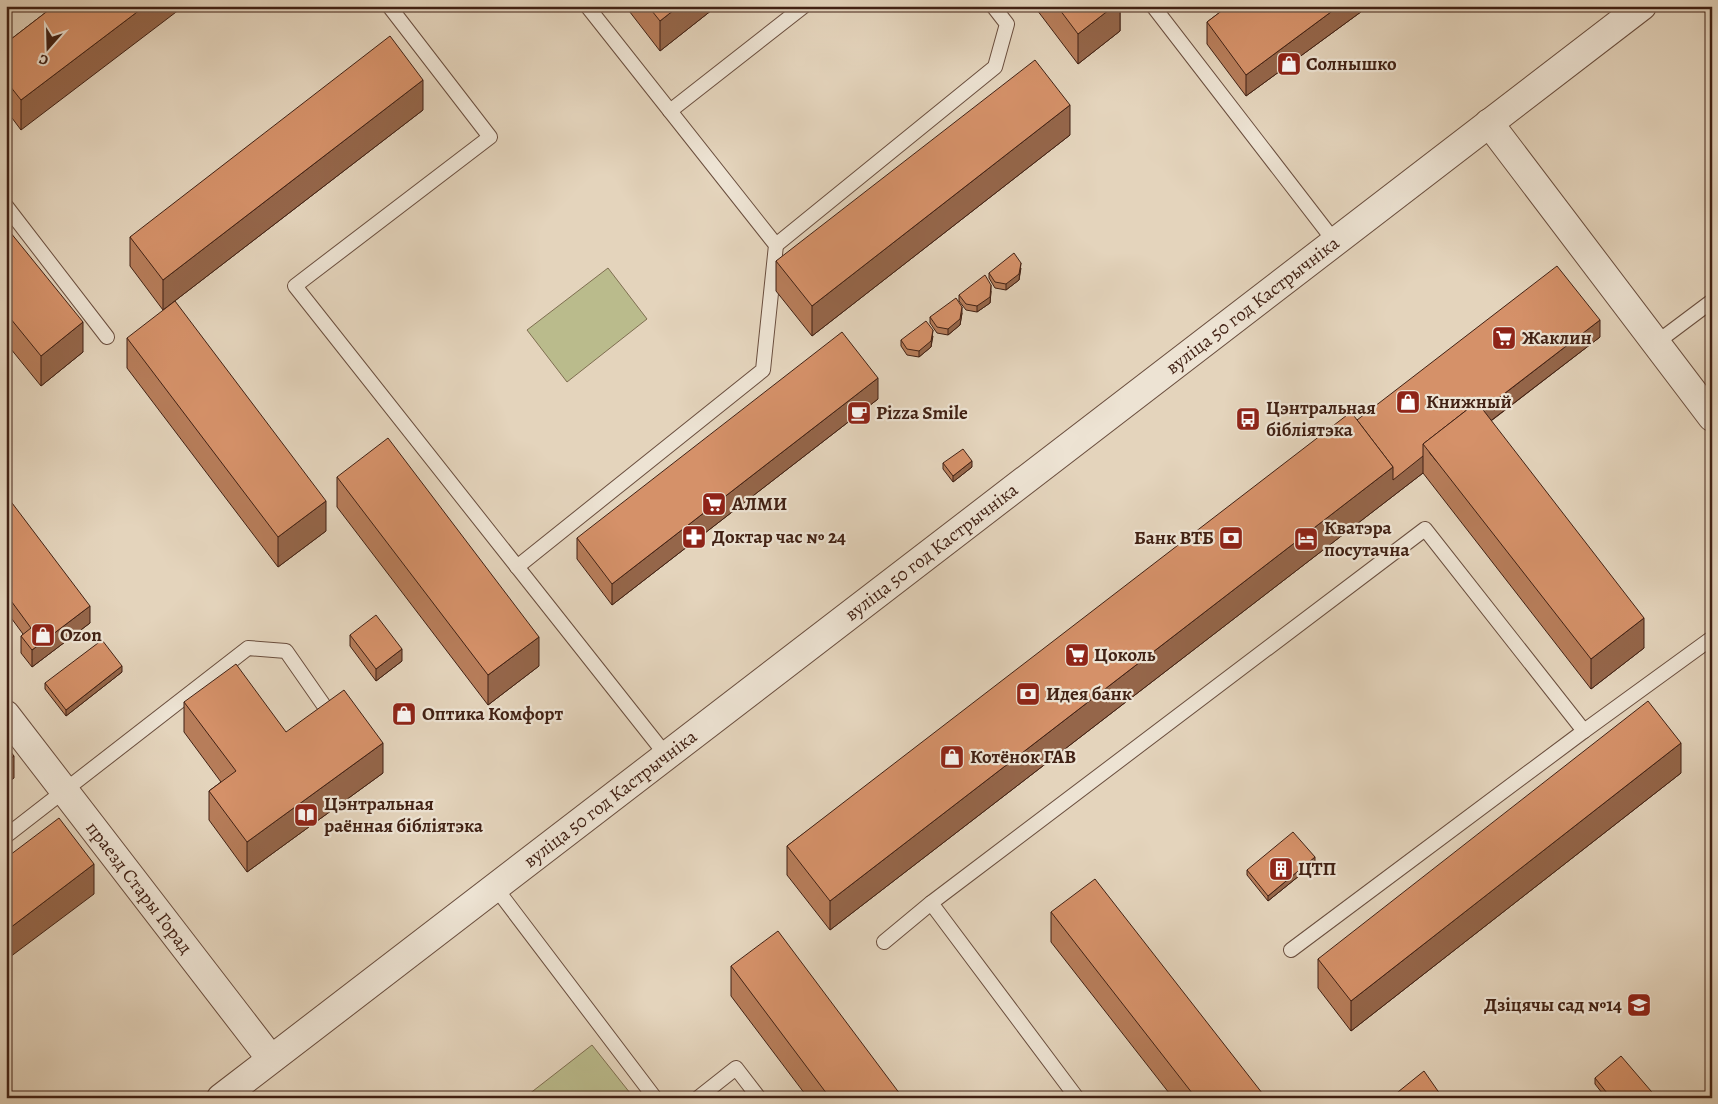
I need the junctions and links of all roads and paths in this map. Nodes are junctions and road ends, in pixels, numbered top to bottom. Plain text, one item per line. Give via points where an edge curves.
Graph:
1 (389, 6) edge
2 (587, 6) edge
3 (804, 6) edge
4 (993, 6) edge
5 (1153, 6) edge
6 (1642, 6) edge
7 (670, 111) junction
8 (1489, 123) junction
9 (6, 206) edge
10 (1335, 242) junction
11 (776, 245) junction
12 (1712, 301) edge
13 (107, 336) dead end
14 (1656, 343) junction
15 (1712, 417) edge
16 (517, 567) junction
17 (1712, 638) edge
18 (325, 707) edge
19 (6, 715) edge
20 (1584, 731) junction
21 (666, 756) junction
22 (65, 790) junction
23 (6, 836) edge
24 (495, 887) junction
25 (931, 903) junction
26 (884, 942) dead end
27 (1291, 950) dead end
28 (271, 1059) junction
29 (220, 1098) edge
30 (655, 1098) edge
31 (698, 1098) edge
32 (759, 1098) edge
33 (1077, 1098) edge

1 - 16 lane via 490,137 295,286
2 - 7 lane
3 - 7 lane
4 - 11 lane via 1007,24 995,67
5 - 10 lane
6 - 8 street, вуліца 50 год Кастрычніка
7 - 11 lane
8 - 10 street, вуліца 50 год Кастрычніка
8 - 14 street
9 - 13 lane
10 - 21 street, вуліца 50 год Кастрычніка
11 - 16 lane via 763,370
12 - 14 lane
14 - 15 street
16 - 21 lane
17 - 20 lane
18 - 22 lane via 286,651 248,648
19 - 22 street, праезд Стары Горад
20 - 25 lane via 1425,529
20 - 27 lane
21 - 24 street, вуліца 50 год Кастрычніка
22 - 23 lane
22 - 28 street, праезд Стары Горад
24 - 28 street, вуліца 50 год Кастрычніка
24 - 30 lane
25 - 26 lane
25 - 33 lane
28 - 29 street, вуліца 50 год Кастрычніка
31 - 32 lane via 736,1068

